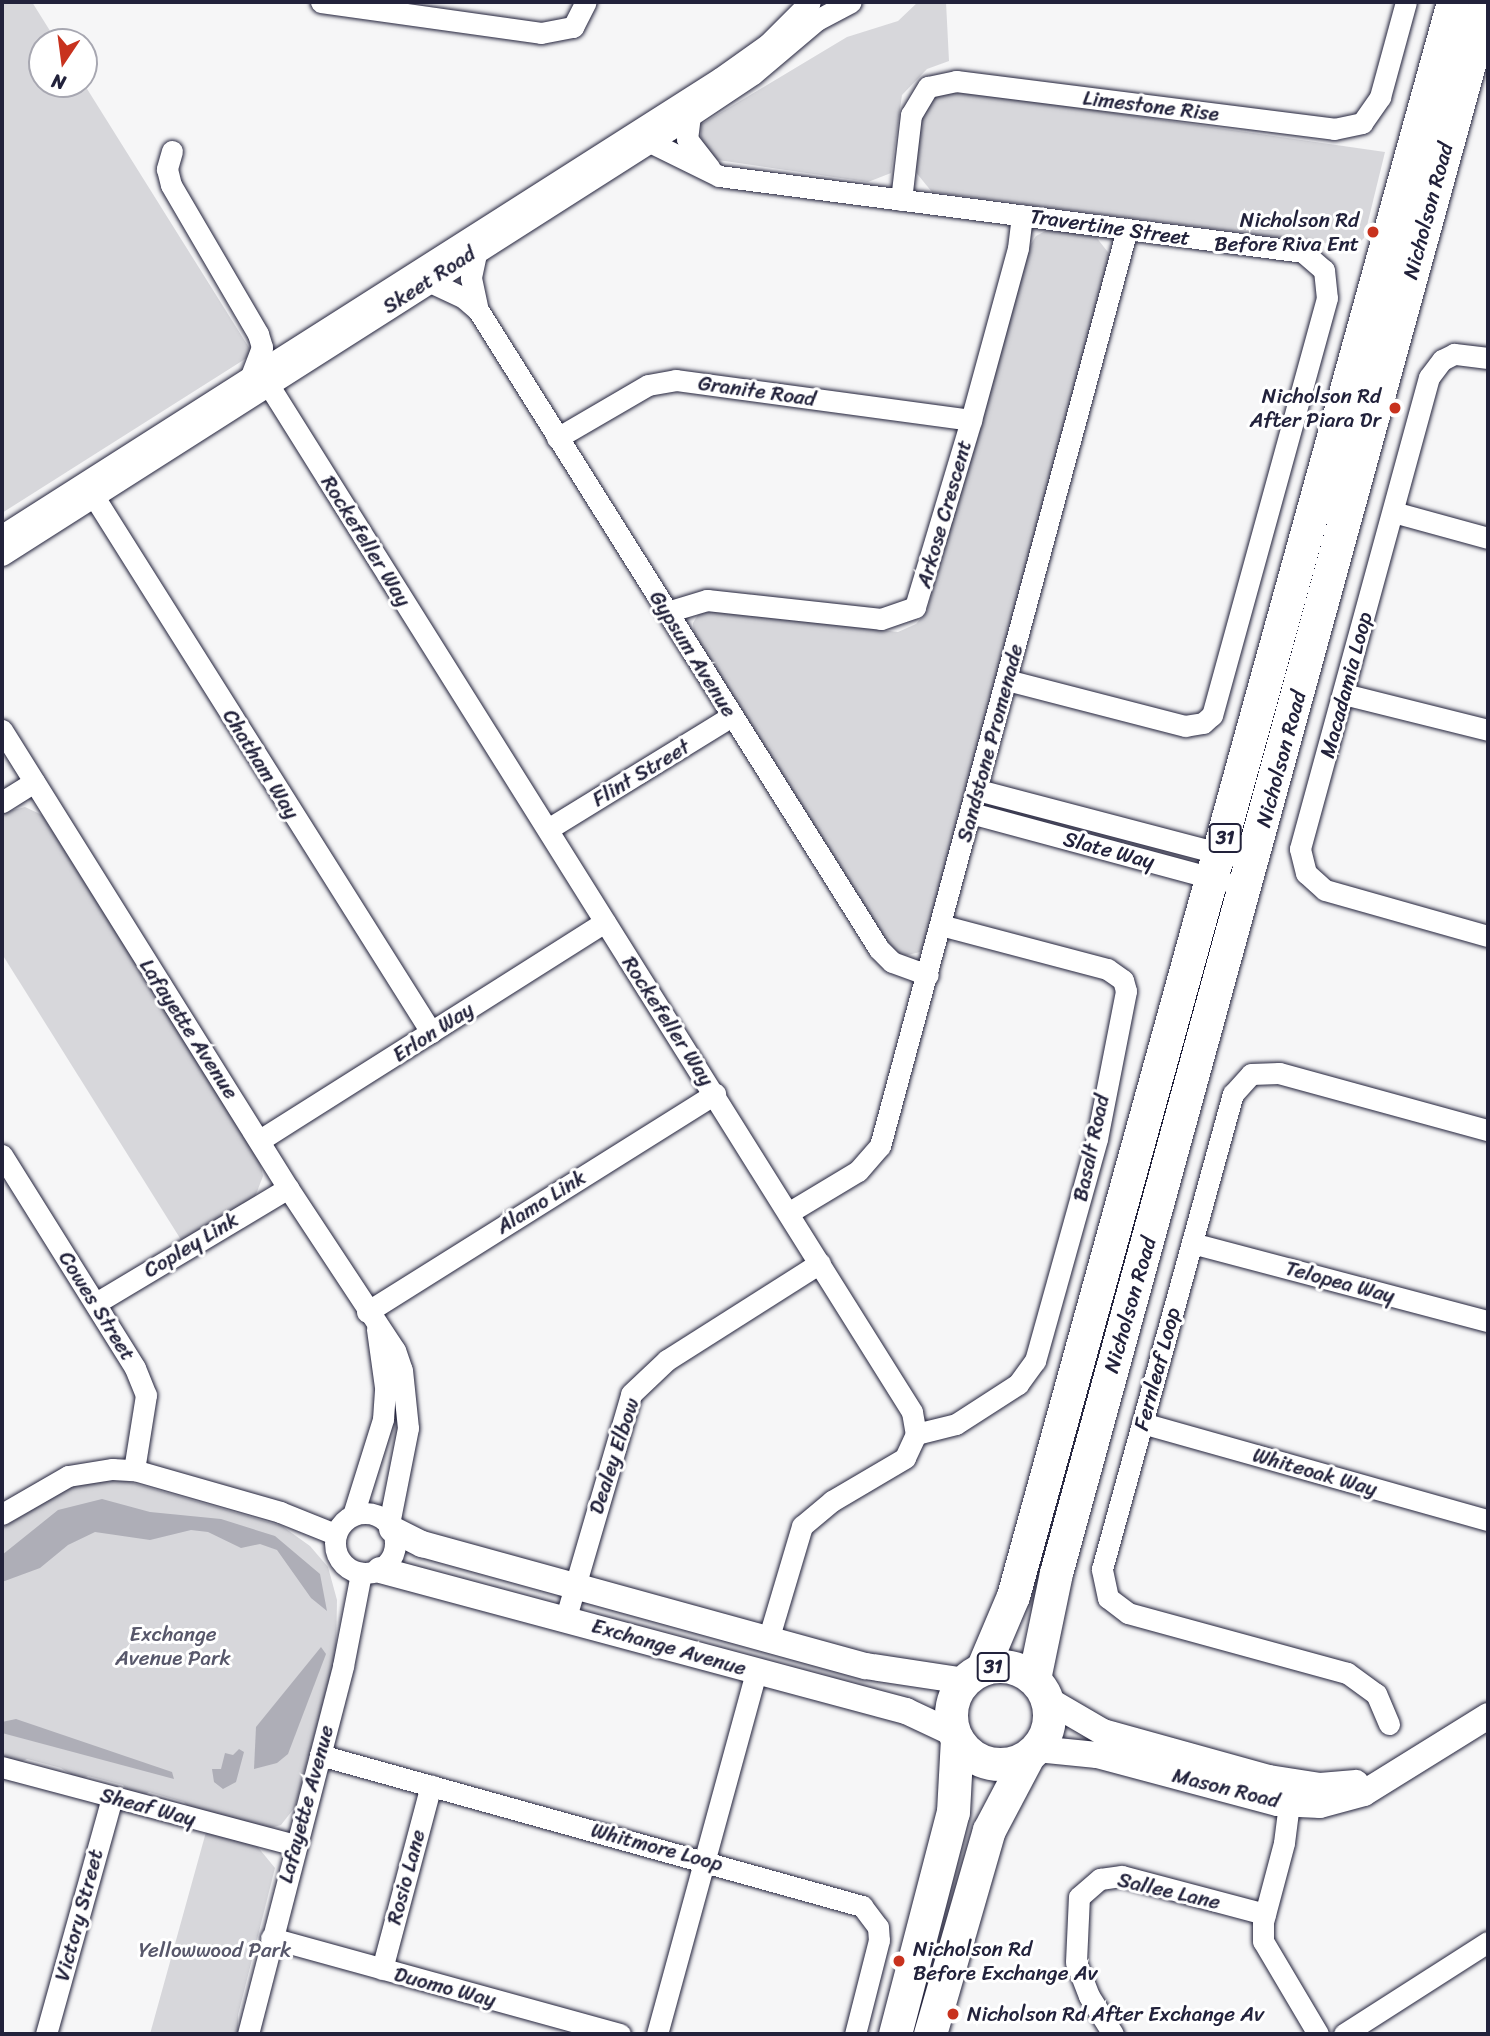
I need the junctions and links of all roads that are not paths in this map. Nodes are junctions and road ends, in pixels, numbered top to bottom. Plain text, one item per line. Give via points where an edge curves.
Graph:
1 (321, 2) edge
2 (586, 2) edge
3 (810, 2) edge
4 (852, 2) edge
5 (1406, 2) edge
6 (1453, 2) edge
7 (1486, 2) edge
8 (690, 115) junction
9 (650, 142) junction
10 (172, 151) dead end
11 (719, 176) junction
12 (901, 200) junction
13 (1022, 215) junction
14 (1127, 229) junction
15 (477, 248) junction
16 (428, 281) junction
17 (242, 303) junction
18 (478, 310) junction
19 (297, 344) junction
20 (1488, 358) edge
21 (260, 379) junction
22 (971, 420) junction
23 (557, 438) junction
24 (93, 495) junction
25 (1393, 512) junction
26 (2, 536) edge
27 (1488, 538) edge
28 (2, 555) edge
29 (667, 612) junction
30 (1007, 680) junction
31 (1344, 694) junction
32 (732, 716) junction
33 (2, 730) edge
34 (1488, 730) edge
35 (34, 782) junction
36 (978, 790) junction
37 (2, 802) edge
38 (971, 813) junction
39 (548, 829) junction
40 (1217, 866) junction
41 (1250, 875) junction
42 (605, 922) junction
43 (941, 925) junction
44 (1488, 936) edge
45 (928, 975) junction
46 (431, 1032) junction
47 (715, 1094) junction
48 (1488, 1130) edge
49 (260, 1140) junction
50 (2, 1155) edge
51 (288, 1188) junction
52 (788, 1213) junction
53 (1192, 1243) junction
54 (820, 1263) junction
55 (96, 1303) junction
56 (372, 1319) junction
57 (1488, 1321) edge
58 (1142, 1423) junction
59 (916, 1434) junction
60 (134, 1471) junction
61 (2, 1514) edge
62 (353, 1515) junction
63 (1488, 1520) edge
64 (390, 1526) junction
65 (335, 1534) junction
66 (370, 1572) junction
67 (576, 1585) junction
68 (566, 1617) junction
69 (769, 1637) junction
70 (755, 1672) junction
71 (973, 1675) junction
72 (1041, 1689) junction
73 (1488, 1716) edge
74 (1389, 1724) dead end
75 (956, 1736) junction
76 (1032, 1753) junction
77 (320, 1755) junction
78 (2, 1767) edge
79 (431, 1785) junction
80 (1291, 1793) junction
81 (112, 1797) junction
82 (295, 1845) junction
83 (705, 1860) junction
84 (1265, 1914) junction
85 (271, 1938) junction
86 (1488, 1942) edge
87 (382, 1969) junction
88 (47, 2034) edge
89 (248, 2034) edge
90 (620, 2034) edge
91 (657, 2034) edge
92 (855, 2034) edge
93 (895, 2034) edge
94 (930, 2034) edge
95 (1113, 2034) edge
96 (1318, 2034) edge
97 (1345, 2034) edge

1 - 2 street via 541,33 573,27
3 - 19 street, Skeet Road via 768,44 720,78
4 - 8 street, Skeet Road via 817,20 775,57
5 - 12 street, Limestone Rise via 1380,97 1362,123 1334,129 956,81 928,87 911,115
6 - 40 main road, Nicholson Road / 31
7 - 41 main road, Nicholson Road / 31
8 - 9 street, Skeet Road
8 - 11 street via 690,145
9 - 11 street, Travertine Street
9 - 15 street, Skeet Road
10 - 17 street via 167,169 171,186
11 - 12 street, Travertine Street
12 - 13 street, Travertine Street
13 - 14 street, Travertine Street
13 - 22 street, Arkose Crescent via 1018,248
14 - 30 street, Sandstone Promenade
14 - 30 street, Travertine Street via 1303,252 1324,270 1328,298 1212,715 1203,723 1185,726
15 - 16 street, Skeet Road
15 - 18 street, Gypsum Avenue via 471,278
16 - 18 street, Gypsum Avenue
16 - 21 street, Skeet Road
17 - 19 street via 262,328
17 - 21 street via 262,347
18 - 23 street, Gypsum Avenue
19 - 21 street, Skeet Road
20 - 25 street, Macadamia Loop via 1454,354 1434,368
21 - 24 street, Skeet Road
21 - 26 street, Skeet Road
21 - 39 street, Rockefeller Way
22 - 23 street, Granite Road via 676,380 648,385
22 - 29 street, Arkose Crescent via 915,607 881,619 707,600
23 - 29 street, Gypsum Avenue
24 - 28 street, Skeet Road
24 - 46 street, Chatham Way
25 - 27 street
25 - 31 street, Macadamia Loop
29 - 32 street, Gypsum Avenue
30 - 36 street, Sandstone Promenade
31 - 34 street
31 - 44 street, Macadamia Loop via 1300,849 1306,873 1325,890
32 - 39 street, Flint Street
32 - 45 street, Gypsum Avenue via 879,949 892,962
33 - 35 street, Lafayette Avenue
35 - 37 street
35 - 49 street, Lafayette Avenue
36 - 38 street, Sandstone Promenade
36 - 40 street, Slate Way
38 - 40 street, Slate Way
38 - 43 street, Sandstone Promenade
39 - 42 street, Rockefeller Way
40 - 41 street, Slate Way
40 - 71 main road, Nicholson Road / 31 via 1013,1596
41 - 72 main road, Nicholson Road / 31 via 1056,1573
42 - 46 street, Erlon Way
42 - 47 street, Rockefeller Way
43 - 45 street, Sandstone Promenade
43 - 59 street, Basalt Road via 1107,969 1123,980 1126,991 1097,1139 1035,1361 1018,1384 956,1424
45 - 52 street, Sandstone Promenade via 880,1146 858,1171
46 - 49 street, Erlon Way
47 - 52 street, Rockefeller Way
47 - 56 street, Alamo Link
48 - 53 street, Fernleaf Loop via 1279,1073 1251,1074 1232,1096
49 - 51 street, Lafayette Avenue
50 - 55 street, Cowes Street
51 - 55 street, Copley Link
51 - 56 street, Lafayette Avenue
52 - 54 street, Rockefeller Way
53 - 57 street, Telopea Way
53 - 58 street, Fernleaf Loop
54 - 59 street, Rockefeller Way via 909,1407
54 - 67 street, Dealey Elbow via 667,1360 631,1394
55 - 60 street, Cowes Street via 146,1395
56 - 62 street, Lafayette Avenue via 385,1387 383,1419
56 - 64 street, Lafayette Avenue via 395,1350 408,1409
58 - 63 street, Whiteoak Way
58 - 74 street, Fernleaf Loop via 1102,1569 1108,1598 1128,1613 1348,1673 1376,1693
59 - 69 street via 912,1451 899,1463 832,1502 802,1526
60 - 61 street via 95,1469 68,1476
60 - 65 street via 280,1512
62 - 64 street via 373,1514
62 - 65 street
64 - 66 street via 394,1551
64 - 67 street, Exchange Avenue via 422,1544
65 - 66 street via 337,1557
66 - 68 street, Exchange Avenue
66 - 77 street, Lafayette Avenue
67 - 68 street, Dealey Elbow
67 - 69 street, Exchange Avenue
68 - 70 street, Exchange Avenue
69 - 71 street, Exchange Avenue via 900,1675
70 - 75 street, Exchange Avenue via 906,1711
70 - 83 street
71 - 72 main road, 31 via 1009,1667
71 - 75 main road, Nicholson Road / 31 via 951,1712
72 - 76 main road, Nicholson Road / 31 via 1049,1726
72 - 80 street, Mason Road via 1103,1732
73 - 80 street, Mason Road via 1407,1765 1357,1783
75 - 76 main road via 966,1751 993,1764
75 - 93 main road, Nicholson Road / 31 via 951,1824
76 - 80 street, Mason Road via 1086,1753
76 - 94 main road, Nicholson Road / 31 via 989,1830
77 - 79 street, Whitmore Loop
77 - 82 street, Lafayette Avenue
78 - 81 street, Sheaf Way
79 - 83 street, Whitmore Loop
79 - 87 street, Rosio Lane
80 - 84 street via 1284,1843
81 - 82 street, Sheaf Way
81 - 88 street, Victory Street
82 - 85 street, Lafayette Avenue
83 - 91 street
83 - 92 street, Whitmore Loop via 846,1899 867,1910 878,1927 878,1940
84 - 95 street, Sallee Lane via 1122,1876 1100,1879 1079,1897 1076,1962 1088,1996
84 - 96 street via 1263,1941 1269,1958
85 - 87 street, Duomo Way
85 - 89 street, Lafayette Avenue
86 - 97 street
87 - 90 street, Duomo Way

